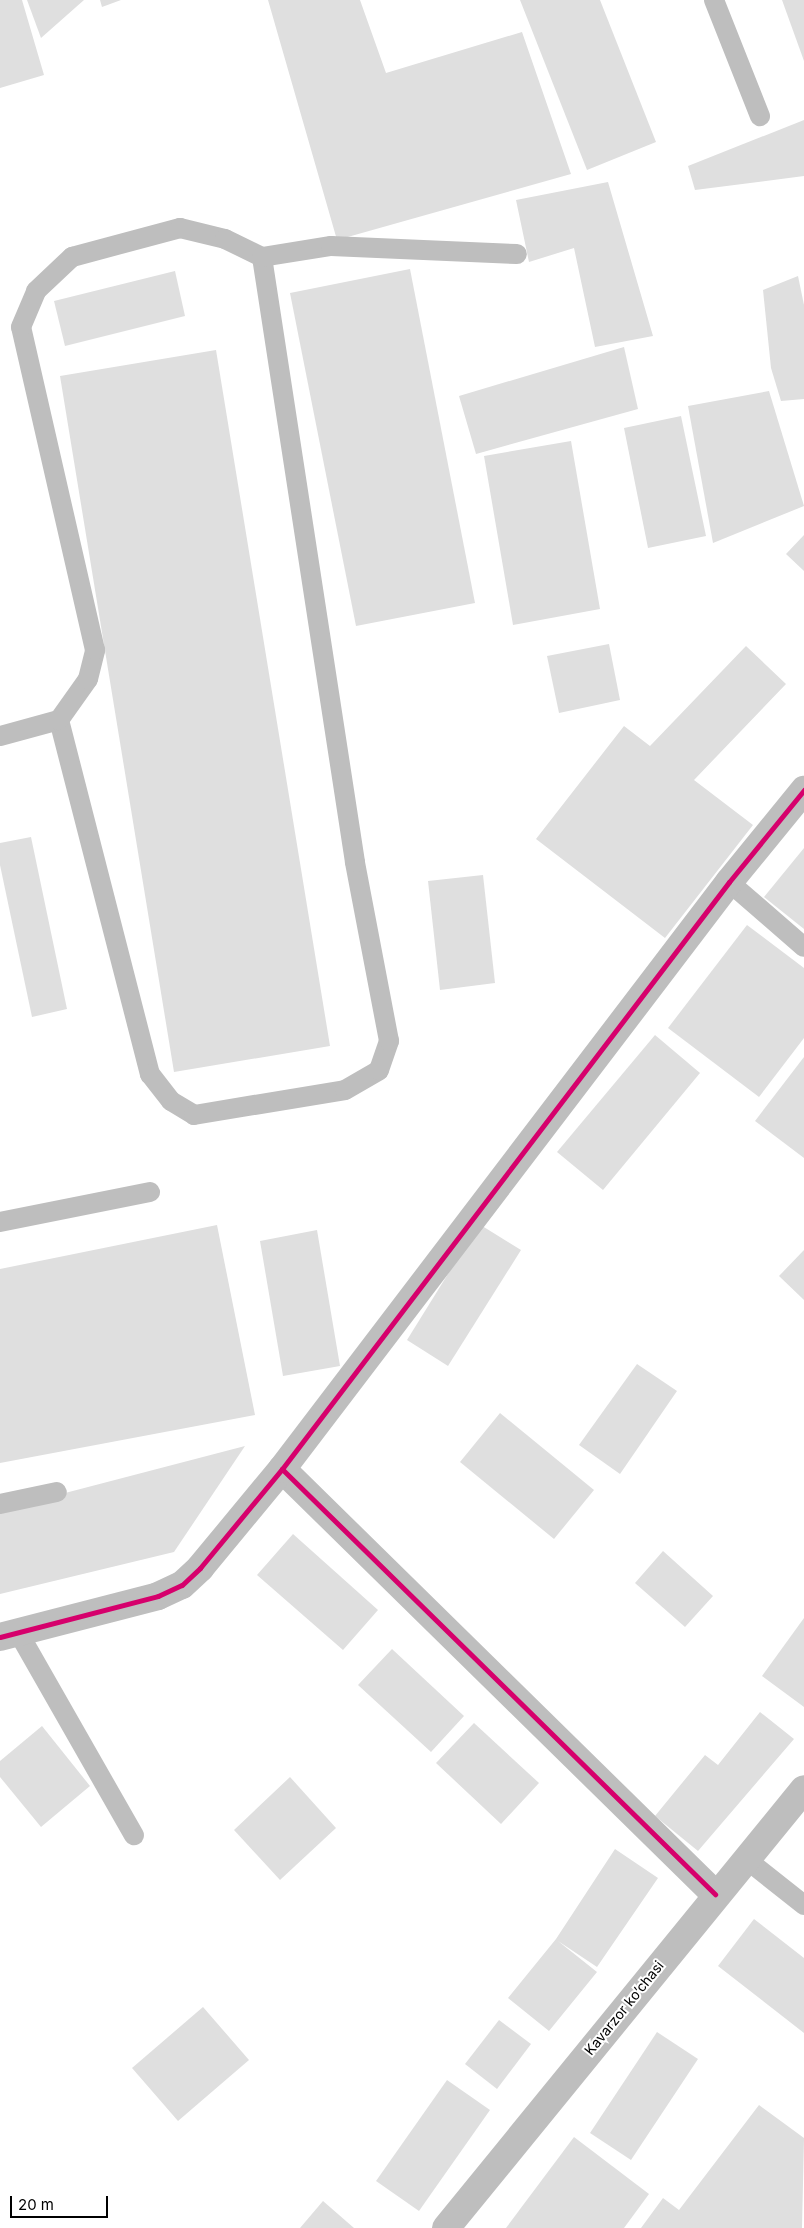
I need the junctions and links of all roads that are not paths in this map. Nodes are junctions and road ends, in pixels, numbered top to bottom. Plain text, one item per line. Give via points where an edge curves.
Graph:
1 (714, 0) edge
2 (760, 116) dead end
3 (517, 254) dead end
4 (262, 257) junction
5 (58, 720) junction
6 (0, 736) edge
7 (804, 790) edge
8 (729, 882) junction
9 (804, 947) edge
10 (150, 1192) dead end
11 (0, 1222) edge
12 (282, 1469) junction
13 (57, 1492) dead end
14 (0, 1504) edge
15 (9, 1634) edge
16 (804, 1789) edge
17 (134, 1835) dead end
18 (746, 1859) junction
19 (715, 1894) junction
20 (804, 1905) edge
21 (446, 2228) edge

1 - 2 lane
3 - 4 lane via 331,246
4 - 5 lane via 225,239 180,228 72,256 32,300 21,327 95,650 88,679
4 - 5 lane via 355,862 389,1041 380,1070 346,1090 194,1115 171,1101 150,1074
5 - 6 lane
7 - 8 street
8 - 9 lane
8 - 12 street
10 - 11 lane
12 - 15 street via 182,1585 158,1596
12 - 19 street
13 - 14 lane
15 - 17 lane
16 - 18 street, Kavarzor ko’chasi
18 - 19 street, Kavarzor ko’chasi
18 - 20 lane
19 - 21 street, Kavarzor ko’chasi

